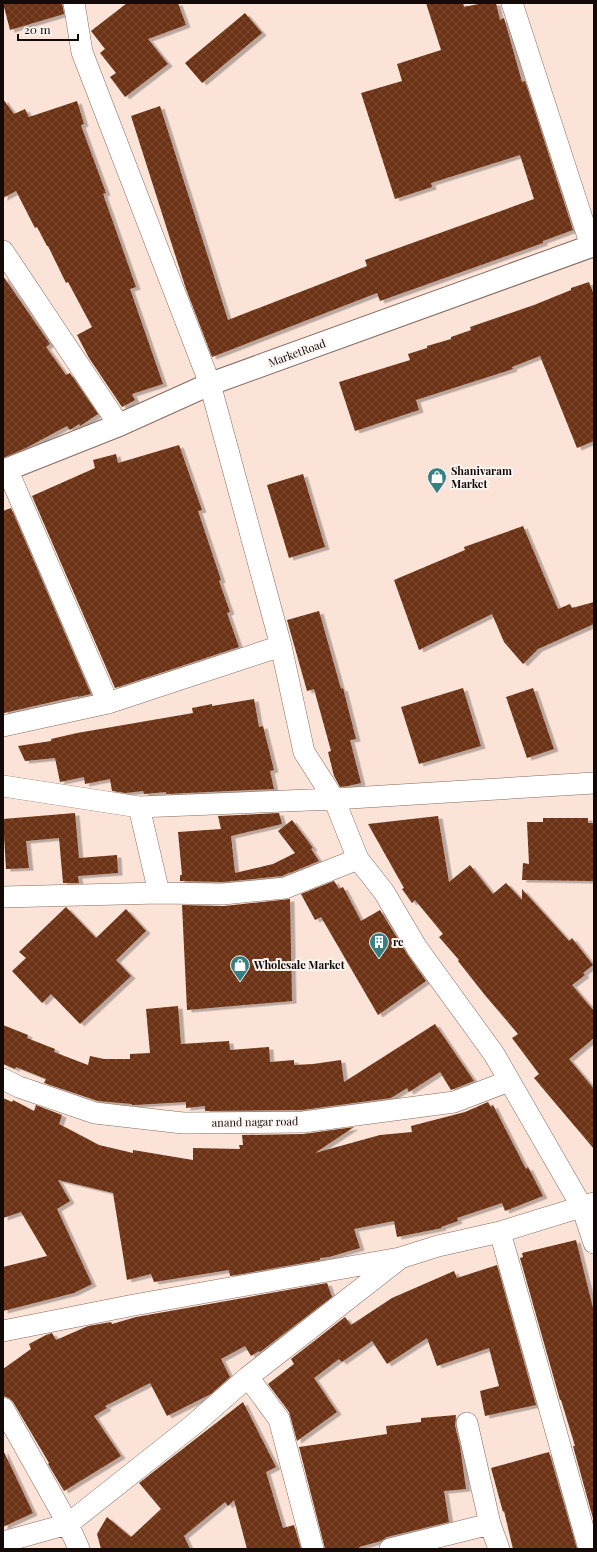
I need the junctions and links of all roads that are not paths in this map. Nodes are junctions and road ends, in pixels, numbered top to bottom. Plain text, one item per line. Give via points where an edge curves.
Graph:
1 (74, 3) edge
2 (512, 3) edge
3 (593, 245) edge
4 (3, 251) edge
5 (210, 384) junction
6 (119, 425) junction
7 (5, 470) edge
8 (281, 646) junction
9 (108, 703) junction
10 (3, 726) edge
11 (594, 783) edge
12 (3, 786) edge
13 (334, 799) junction
14 (139, 807) junction
15 (358, 859) junction
16 (159, 893) junction
17 (3, 897) edge
18 (3, 1079) edge
19 (509, 1081) junction
20 (588, 1205) edge
21 (500, 1232) junction
22 (594, 1243) edge
23 (400, 1258) junction
24 (3, 1331) edge
25 (248, 1377) junction
26 (3, 1408) edge
27 (467, 1423) dead end
28 (68, 1524) junction
29 (490, 1524) junction
30 (3, 1542) edge
31 (79, 1549) edge
32 (313, 1549) edge
33 (390, 1549) edge
34 (499, 1549) edge
35 (589, 1549) edge

1 - 5 street via 82,52
2 - 3 street
3 - 5 street, MarketRoad
4 - 6 street
5 - 6 street, MarketRoad
5 - 8 street
6 - 7 street, MarketRoad
7 - 9 street
8 - 9 street
8 - 13 street via 304,752
9 - 10 street
11 - 13 street
12 - 14 street
13 - 14 street
13 - 15 street
14 - 16 street
15 - 16 street via 285,888 223,894
15 - 19 street via 384,892 417,948 494,1054
16 - 17 street
18 - 19 street, anand nagar road via 95,1113 183,1123 311,1121 454,1102
19 - 20 street
20 - 21 street
20 - 22 street
21 - 23 street via 438,1246
21 - 35 street
23 - 24 street
23 - 25 street
25 - 28 street via 193,1425
25 - 32 street via 279,1419
26 - 28 street
27 - 29 street
28 - 30 street
28 - 31 street
29 - 33 street
29 - 34 street

